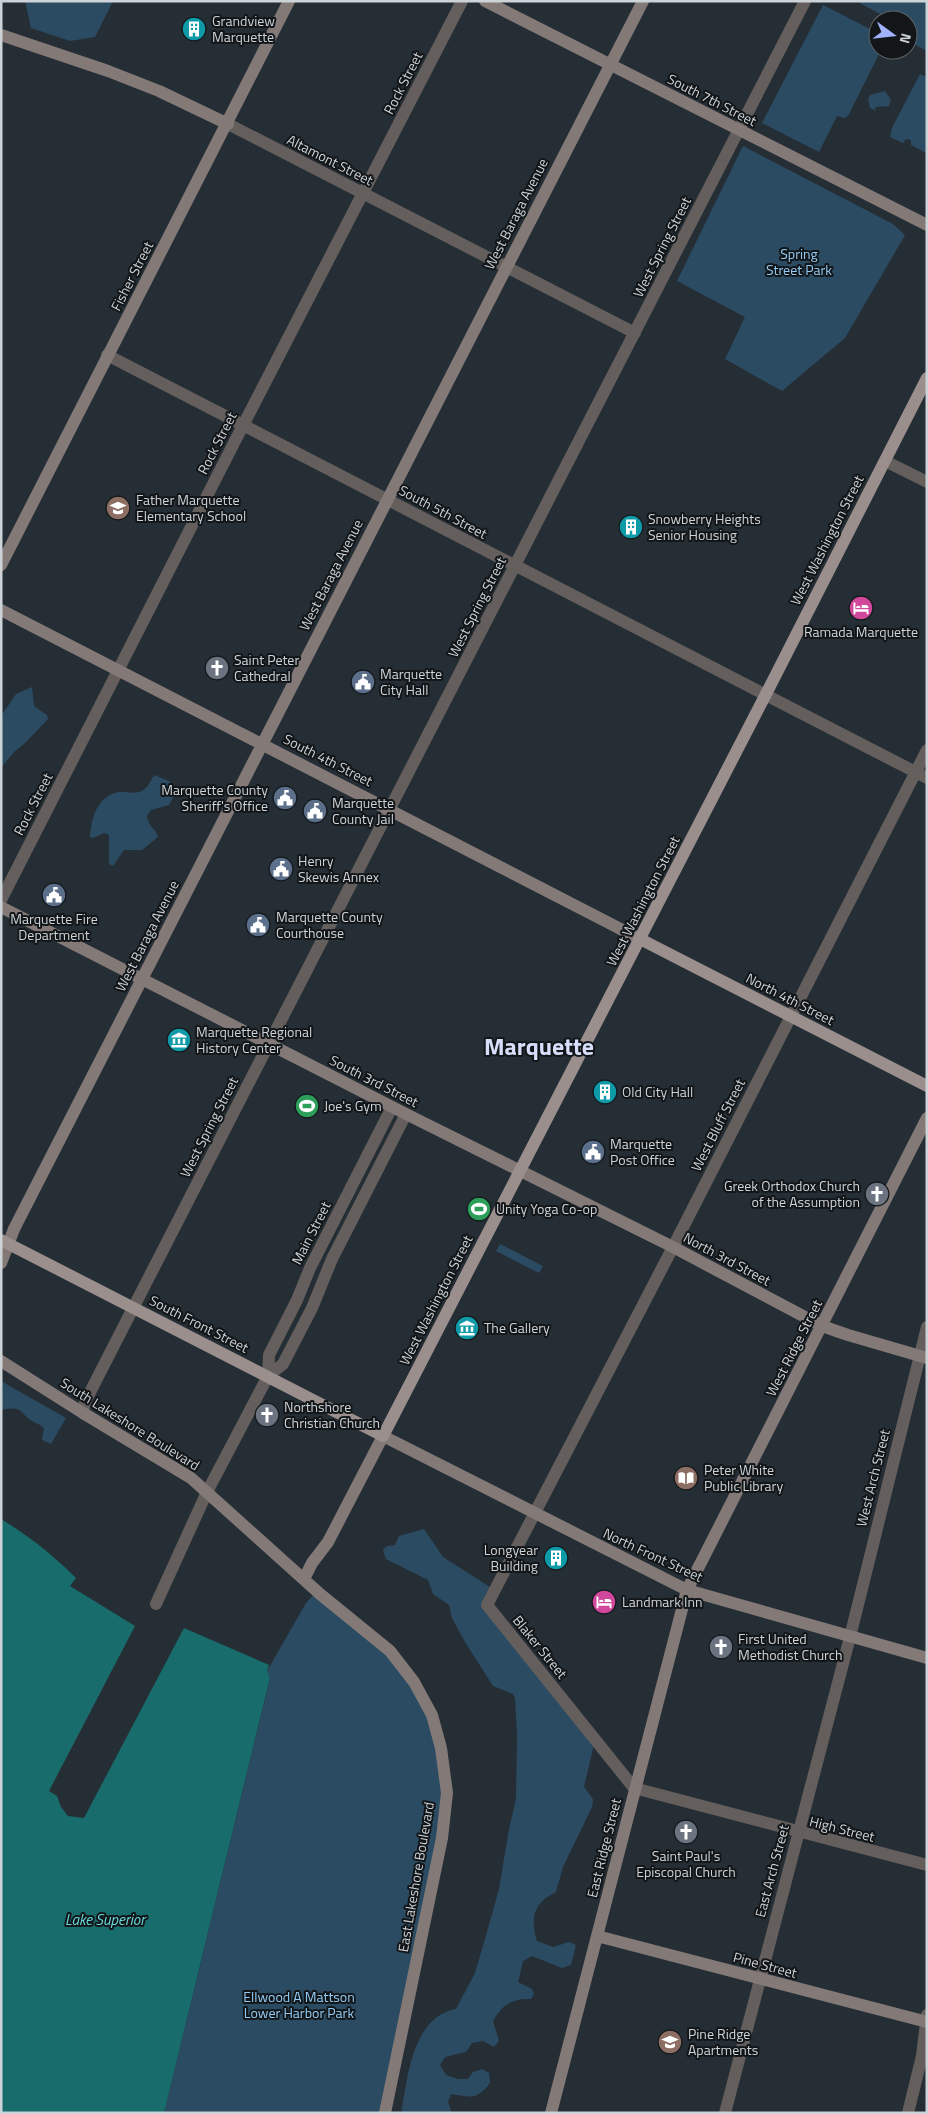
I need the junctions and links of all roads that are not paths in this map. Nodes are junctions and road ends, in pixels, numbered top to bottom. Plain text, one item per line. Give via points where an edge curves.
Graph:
1 (289, 1) edge
2 (462, 1) edge
3 (484, 1) edge
4 (643, 1) edge
5 (806, 1) edge
6 (1, 35) edge
7 (610, 65) junction
8 (228, 124) junction
9 (740, 131) junction
10 (362, 193) junction
11 (927, 224) edge
12 (506, 266) junction
13 (635, 333) junction
14 (107, 355) junction
15 (927, 378) edge
16 (243, 425) junction
17 (885, 461) junction
18 (927, 482) edge
19 (386, 499) junction
20 (1, 565) edge
21 (515, 567) junction
22 (1, 610) edge
23 (119, 670) junction
24 (766, 694) junction
25 (261, 743) junction
26 (927, 750) edge
27 (915, 772) junction
28 (927, 778) edge
29 (389, 809) junction
30 (1, 900) edge
31 (1, 907) edge
32 (640, 939) junction
33 (142, 978) junction
34 (790, 1016) junction
35 (269, 1044) junction
36 (927, 1086) edge
37 (392, 1107) junction
38 (406, 1114) junction
39 (927, 1118) edge
40 (519, 1171) junction
41 (5, 1242) edge
42 (673, 1247) junction
43 (1, 1263) edge
44 (134, 1307) junction
45 (822, 1326) junction
46 (927, 1327) edge
47 (923, 1357) edge
48 (1, 1361) edge
49 (268, 1376) junction
50 (84, 1413) junction
51 (383, 1436) junction
52 (207, 1492) junction
53 (534, 1513) junction
54 (304, 1579) junction
55 (687, 1590) junction
56 (156, 1604) dead end
57 (850, 1637) junction
58 (927, 1658) edge
59 (634, 1788) junction
60 (797, 1833) junction
61 (927, 1865) edge
62 (597, 1936) junction
63 (759, 1979) junction
64 (926, 2020) edge
65 (385, 2113) edge
66 (551, 2113) edge
67 (725, 2113) edge
68 (908, 2113) edge

1 - 8 street, Fisher Street
2 - 10 street, Rock Street
3 - 7 street, South 7th Street
4 - 7 street, West Baraga Avenue
5 - 9 street, West Spring Street
6 - 8 street, Altamont Street via 116,74
7 - 9 street, South 7th Street
7 - 12 street, West Baraga Avenue
8 - 10 street, Altamont Street
8 - 14 street, Fisher Street
9 - 11 street, South 7th Street
9 - 13 street, West Spring Street
10 - 12 street, Altamont Street
10 - 16 street, Rock Street
12 - 13 street, Altamont Street
12 - 19 street, West Baraga Avenue
13 - 21 street, West Spring Street
14 - 16 street, South 5th Street
14 - 20 street, Fisher Street
15 - 17 main road, West Washington Street
16 - 19 street, South 5th Street
16 - 23 street, Rock Street
17 - 18 street
17 - 24 main road, West Washington Street
19 - 21 street, South 5th Street
19 - 25 street, West Baraga Avenue
21 - 24 street, South 5th Street
21 - 29 street, West Spring Street
22 - 23 street, South 4th Street
23 - 25 street, South 4th Street
23 - 30 street, Rock Street
24 - 27 street, South 5th Street
24 - 32 main road, West Washington Street
25 - 29 street, South 4th Street
25 - 33 street, West Baraga Avenue
26 - 27 street, West Bluff Street
27 - 28 street, South 5th Street
27 - 34 street, West Bluff Street
29 - 32 street, South 4th Street
29 - 35 street, West Spring Street
31 - 33 street, South 3rd Street
32 - 34 main road, North 4th Street
32 - 40 main road, West Washington Street
33 - 35 street, South 3rd Street
33 - 41 street, West Baraga Avenue
34 - 36 main road, North 4th Street
34 - 42 street, West Bluff Street
35 - 37 street, South 3rd Street
35 - 44 street, West Spring Street
37 - 38 street, South 3rd Street
37 - 49 street, Main Street via 269,1355
38 - 40 street, South 3rd Street
38 - 49 street, Main Street via 283,1364
39 - 45 street, West Ridge Street
40 - 42 street, North 3rd Street
40 - 51 main road, West Washington Street
41 - 43 street, West Baraga Avenue
41 - 44 main road, South Front Street
42 - 45 street, North 3rd Street
42 - 53 street, West Bluff Street
44 - 49 main road, South Front Street
44 - 50 street, West Spring Street via 85,1402
45 - 47 street, North 3rd Street
45 - 55 street, West Ridge Street
46 - 47 street, West Arch Street
47 - 57 street, West Arch Street
48 - 50 street, South Lakeshore Boulevard
49 - 51 main road, South Front Street
49 - 52 street, Main Street
50 - 52 street, South Lakeshore Boulevard via 190,1478
51 - 53 street, North Front Street
51 - 54 street via 328,1542
52 - 54 street, South Lakeshore Boulevard
52 - 56 street, Main Street
53 - 55 street, North Front Street
53 - 59 street, Blaker Street via 487,1605
54 - 65 street, East Lakeshore Boulevard via 390,1651 414,1682 432,1716 441,1748 447,1793 442,1838
55 - 57 street, North Front Street
55 - 59 street, East Ridge Street
57 - 58 street, North Front Street
57 - 60 street, East Arch Street
59 - 60 street, High Street
59 - 62 street, East Ridge Street
60 - 61 street, High Street
60 - 63 street, East Arch Street
62 - 63 street, Pine Street
62 - 66 street, East Ridge Street
63 - 64 street, Pine Street
63 - 67 street, East Arch Street
64 - 68 street via 922,2056

